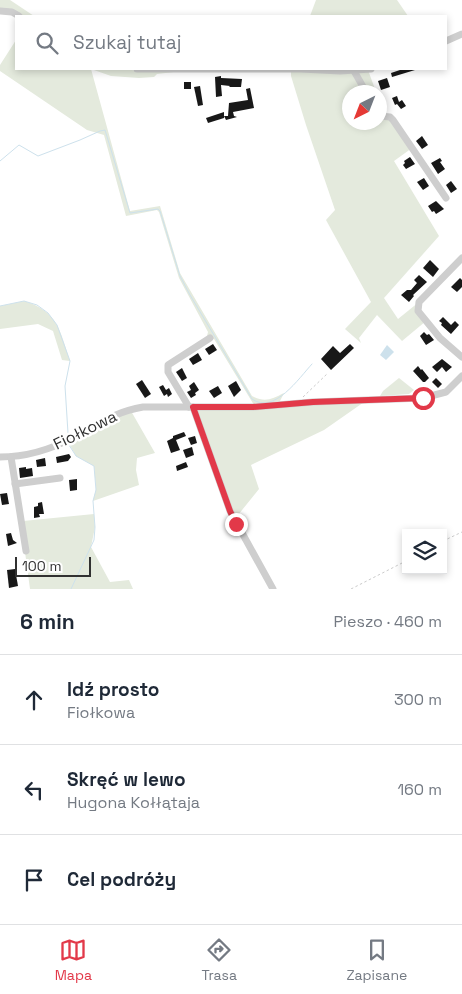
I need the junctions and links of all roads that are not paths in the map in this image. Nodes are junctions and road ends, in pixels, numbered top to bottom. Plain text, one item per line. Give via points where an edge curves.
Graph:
1 (0, 11) edge
2 (17, 15) edge
3 (462, 34) edge
4 (447, 41) edge
5 (354, 70) edge
6 (362, 85) edge
7 (387, 117) edge
8 (446, 198) dead end
9 (462, 258) edge
10 (210, 338) dead end
11 (462, 357) edge
12 (462, 376) edge
13 (191, 407) junction
14 (0, 457) edge
15 (11, 457) junction
16 (60, 478) dead end
17 (16, 484) junction
18 (26, 551) dead end
19 (273, 589) edge

1 - 2 street
3 - 4 street
5 - 6 street
7 - 8 street via 398,126
9 - 11 street via 419,302 418,311 440,338
10 - 13 street via 168,365 168,372
12 - 13 street, Fiołkowa via 446,392 423,398
13 - 15 street, Fiołkowa via 130,409 56,445
13 - 19 street via 230,511
14 - 15 street, Fiołkowa
15 - 17 street
16 - 17 street, Fiołkowa
17 - 18 street

